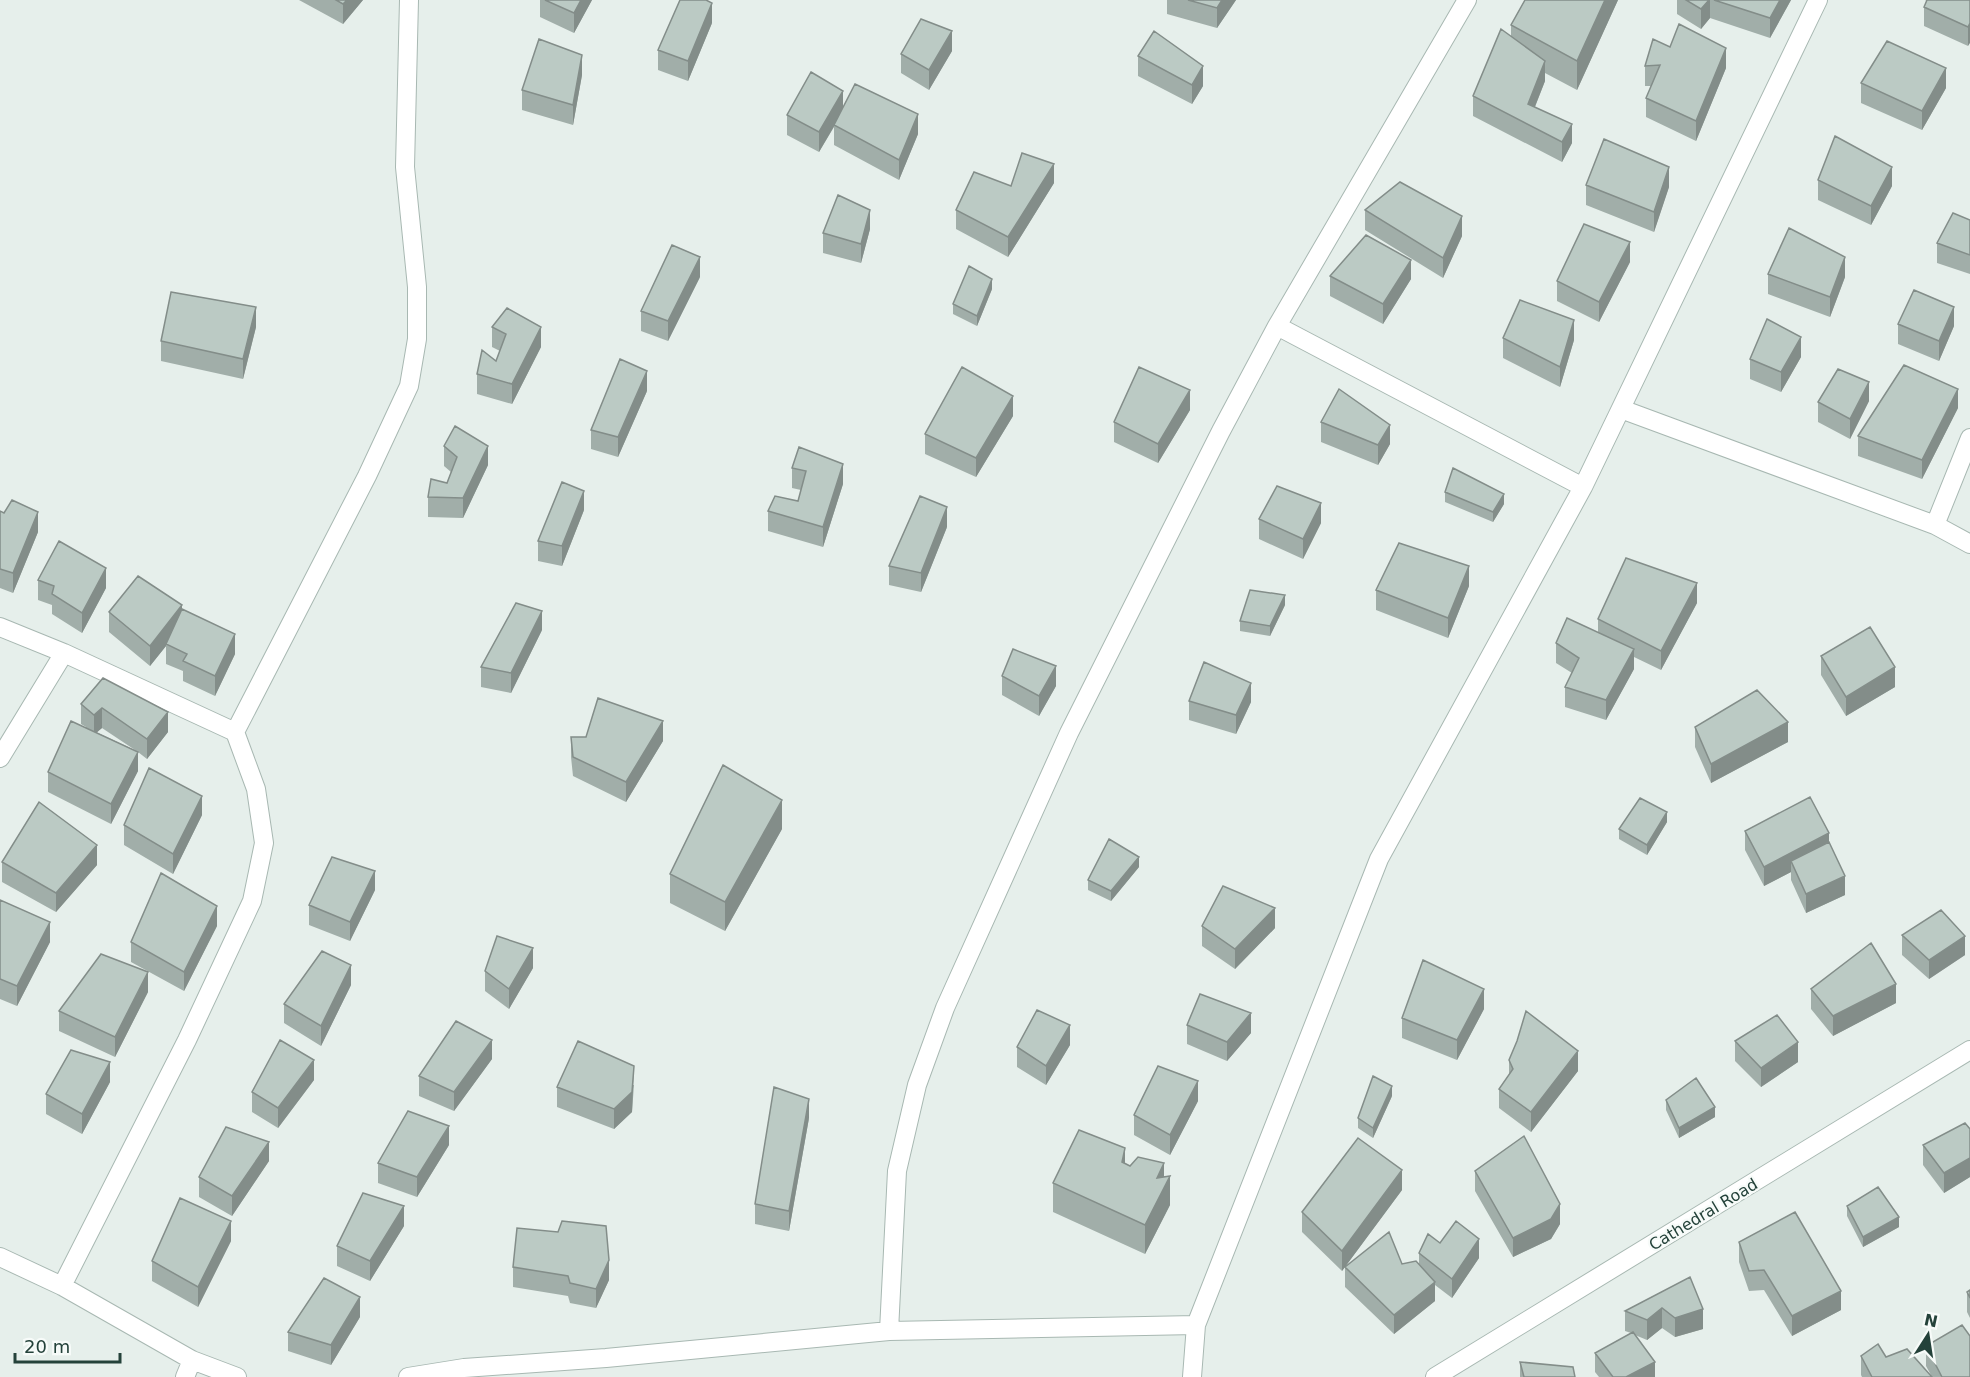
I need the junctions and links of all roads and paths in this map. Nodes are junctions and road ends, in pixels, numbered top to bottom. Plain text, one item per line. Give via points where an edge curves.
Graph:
1 (409, 0) edge
2 (1467, 0) edge
3 (1818, 0) edge
4 (1277, 326) junction
5 (1621, 409) junction
6 (1970, 438) edge
7 (1583, 487) junction
8 (1935, 525) junction
9 (1970, 544) edge
10 (0, 627) edge
11 (64, 653) junction
12 (235, 732) junction
13 (0, 758) edge
14 (1970, 1050) edge
15 (0, 1257) edge
16 (62, 1286) junction
17 (1196, 1325) junction
18 (889, 1331) junction
19 (189, 1369) edge
20 (237, 1377) edge
21 (408, 1377) edge
22 (1192, 1377) edge
23 (1435, 1377) edge

1 - 12 street via 405,167 417,287 417,339 409,386
2 - 4 street
3 - 5 street
4 - 7 street
4 - 18 street via 1069,733 945,1008 916,1085 897,1171
5 - 7 street
5 - 8 street
6 - 8 street
7 - 17 street via 1379,859
8 - 9 street
10 - 11 street
11 - 12 street
11 - 13 street
12 - 16 street via 256,789 264,843 252,901 188,1040
14 - 23 street, Cathedral Road
15 - 16 street
16 - 19 street
17 - 18 street
17 - 22 street
18 - 21 street via 464,1368
19 - 20 street

